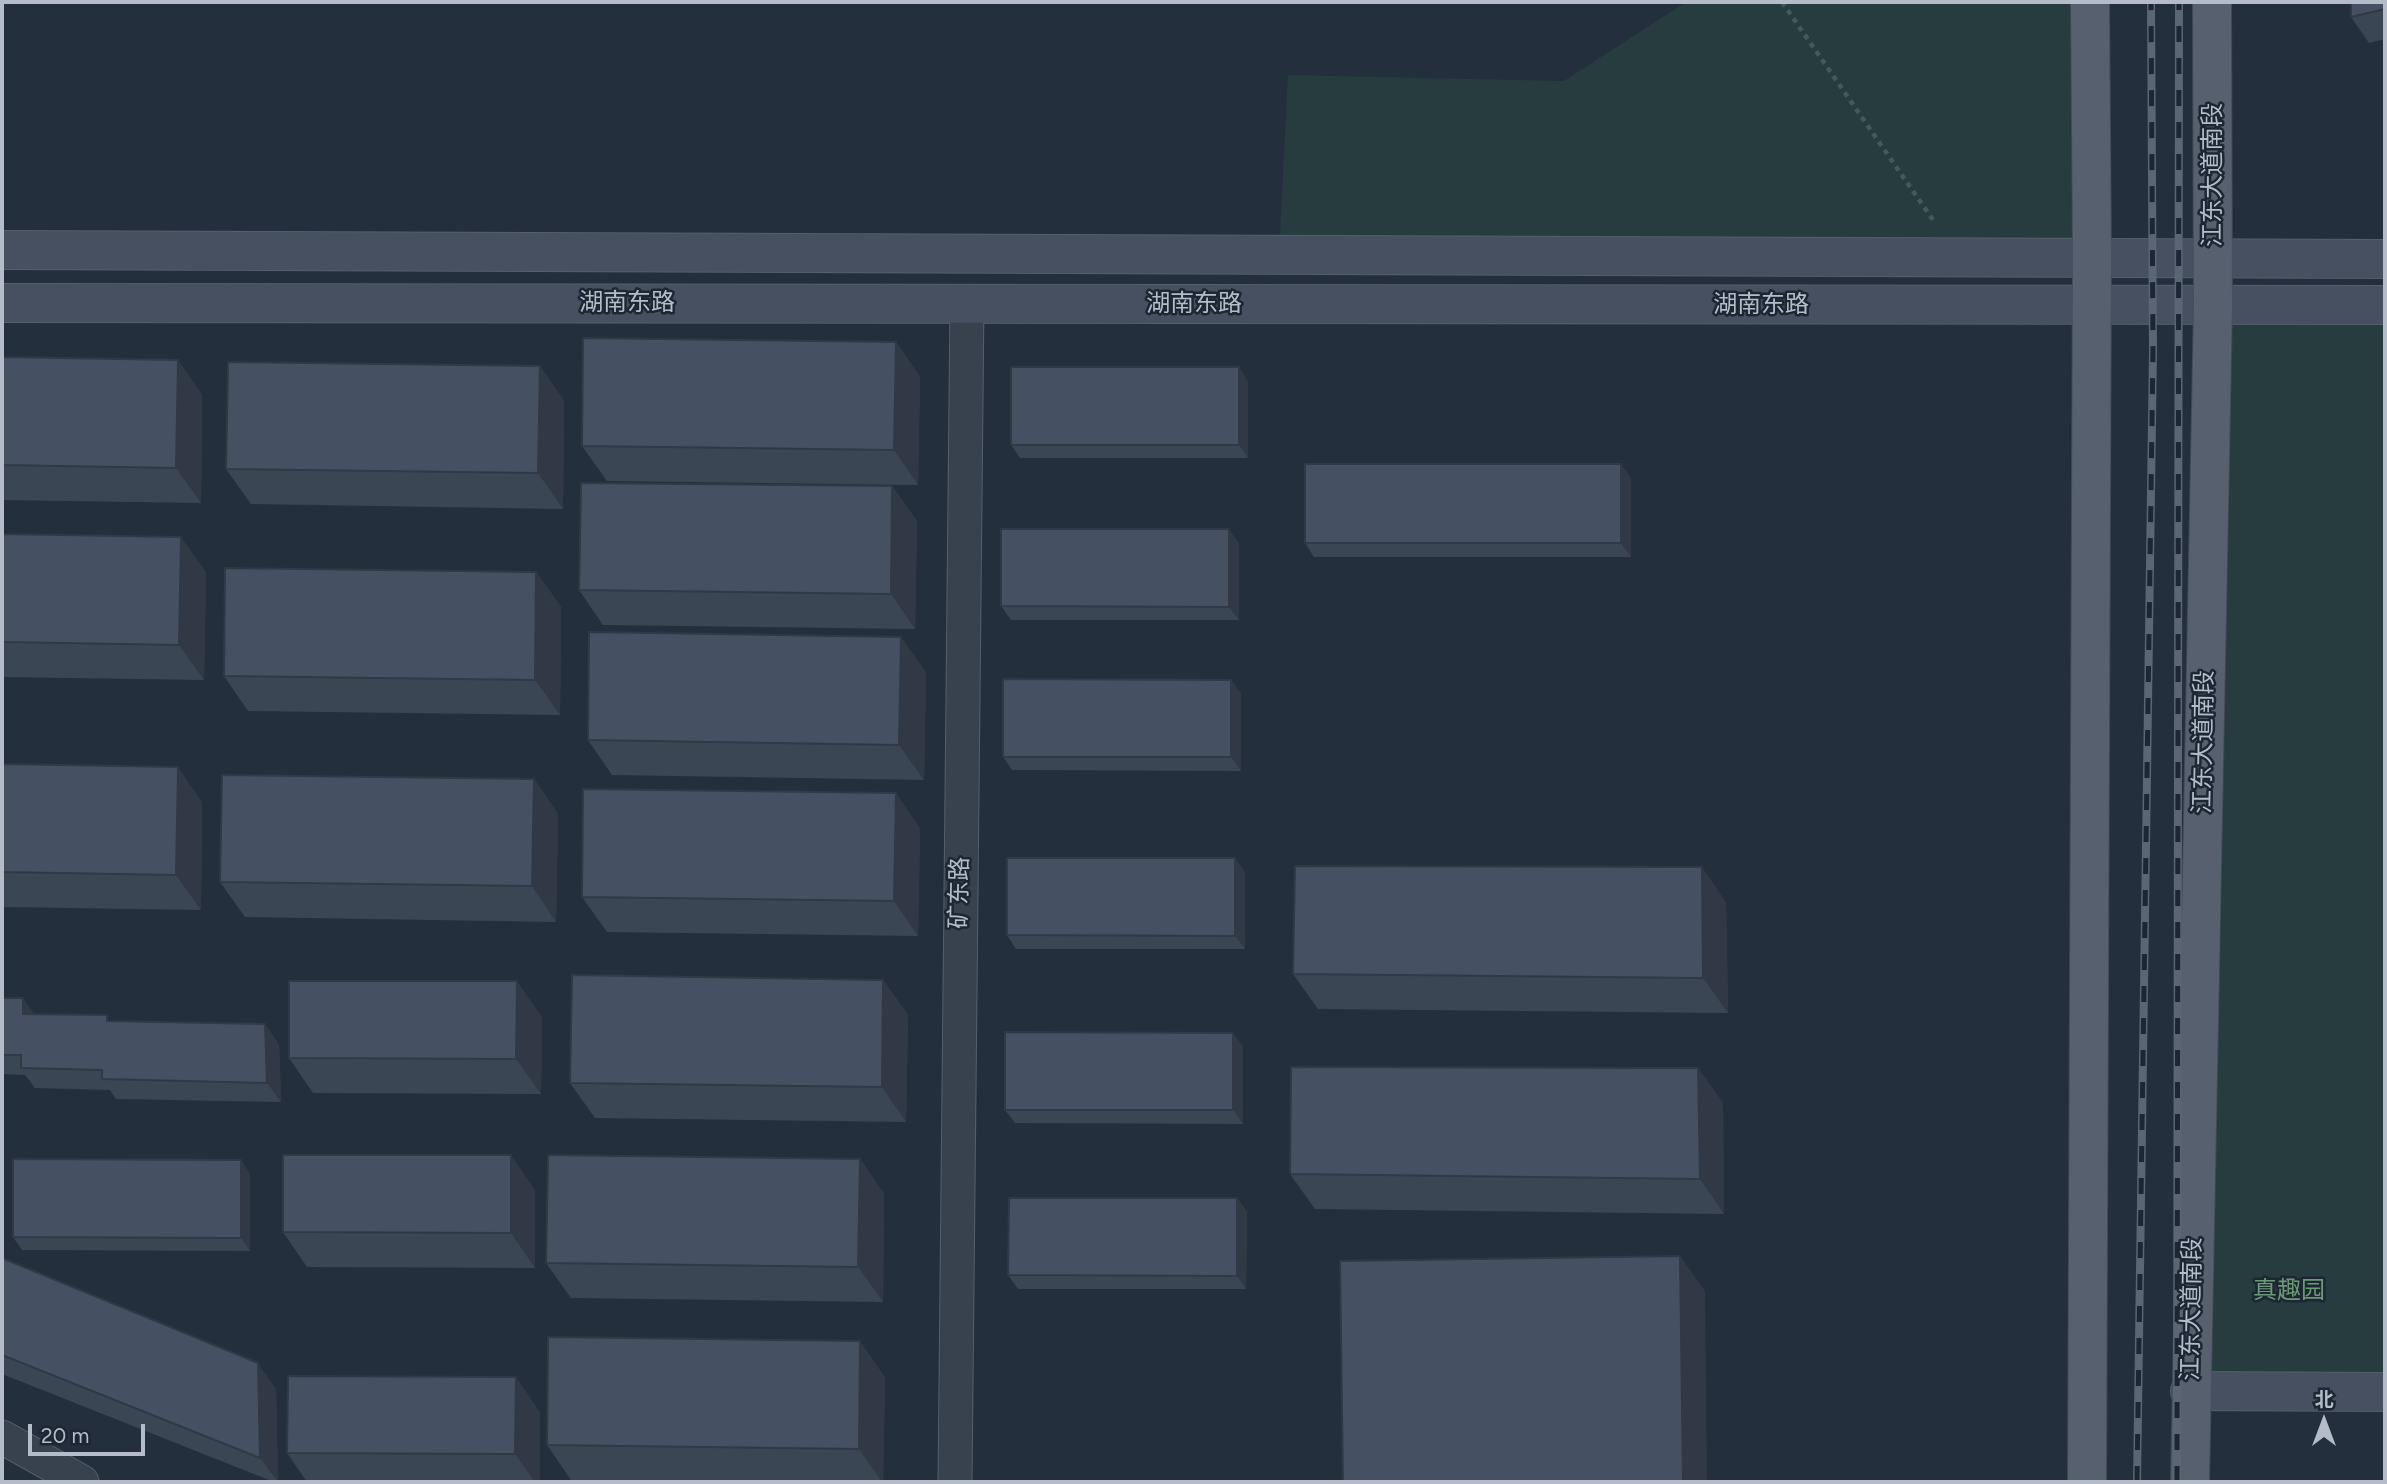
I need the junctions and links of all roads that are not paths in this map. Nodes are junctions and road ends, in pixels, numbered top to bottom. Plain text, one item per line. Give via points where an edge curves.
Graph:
1 (2090, 2) edge
2 (2212, 2) edge
3 (2, 250) edge
4 (2092, 258) junction
5 (2213, 259) junction
6 (2385, 259) edge
7 (2, 303) edge
8 (967, 303) junction
9 (2385, 305) edge
10 (2213, 306) junction
11 (2190, 1391) junction
12 (2385, 1392) edge
13 (2, 1437) edge
14 (82, 1482) edge
15 (955, 1482) edge
16 (2087, 1482) edge
17 (2190, 1482) edge

1 - 4 main road
2 - 5 main road, 江东大道南段
3 - 4 main road
4 - 5 main road
4 - 16 main road
5 - 6 main road
5 - 10 main road, 江东大道南段
7 - 8 main road, 湖南东路
8 - 10 main road, 湖南东路
8 - 15 street, 矿东路
9 - 10 main road, 湖南东路
10 - 11 main road, 江东大道南段
11 - 12 main road
11 - 17 main road, 江东大道南段
13 - 14 street

